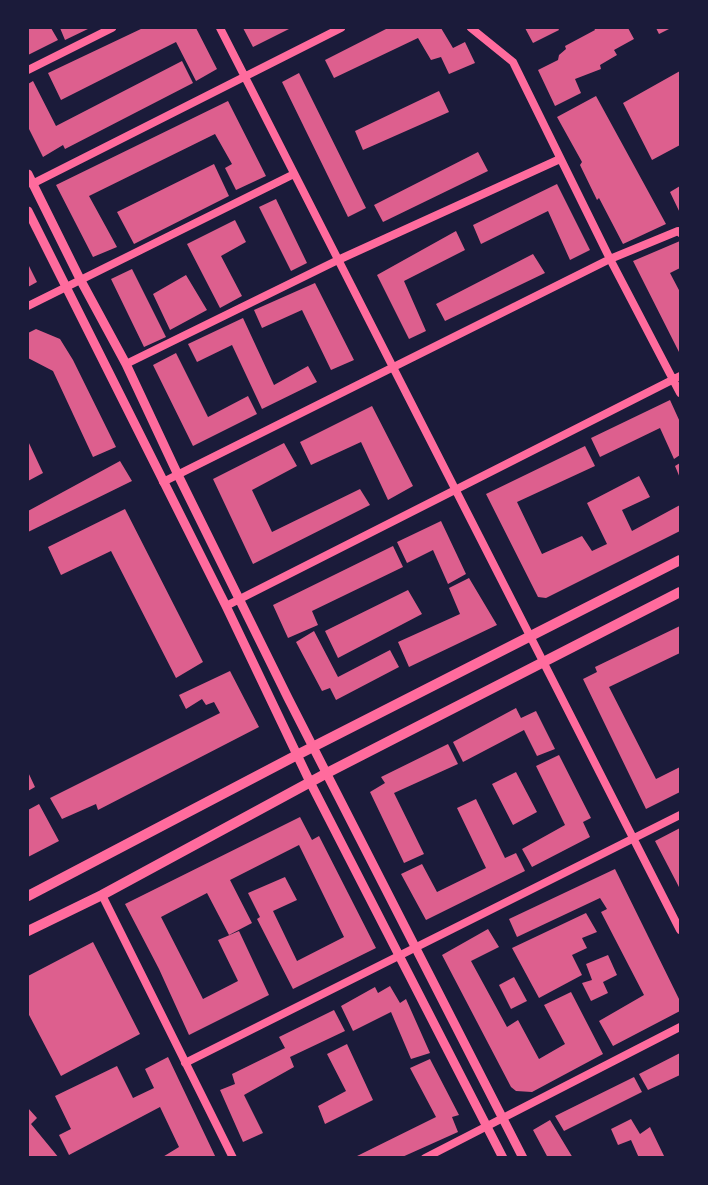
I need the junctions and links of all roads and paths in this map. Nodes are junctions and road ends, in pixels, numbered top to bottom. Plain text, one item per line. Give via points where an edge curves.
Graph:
1 (112, 28) edge
2 (220, 28) edge
3 (341, 28) edge
4 (471, 28) edge
5 (28, 70) edge
6 (244, 76) junction
7 (560, 159) junction
8 (28, 174) edge
9 (294, 174) junction
10 (32, 184) junction
11 (28, 211) edge
12 (680, 233) edge
13 (610, 259) junction
14 (338, 260) junction
15 (80, 280) junction
16 (66, 286) junction
17 (28, 306) edge
18 (126, 364) junction
19 (394, 368) junction
20 (677, 378) edge
21 (680, 393) edge
22 (178, 475) junction
23 (163, 482) junction
24 (456, 490) junction
25 (680, 560) edge
26 (680, 592) edge
27 (240, 599) junction
28 (226, 606) junction
29 (531, 638) junction
30 (543, 662) junction
31 (314, 747) junction
32 (297, 755) junction
33 (327, 773) junction
34 (310, 782) junction
35 (680, 814) edge
36 (633, 838) junction
37 (28, 896) edge
38 (102, 896) junction
39 (680, 930) edge
40 (28, 931) edge
41 (416, 947) junction
42 (400, 955) junction
43 (680, 1027) edge
44 (185, 1063) junction
45 (502, 1118) junction
46 (487, 1126) junction
47 (233, 1158) edge
48 (425, 1158) edge
49 (503, 1158) edge
50 (523, 1158) edge

1 - 5 street
2 - 6 street
3 - 6 street
4 - 7 street via 513,62
6 - 9 street
6 - 10 street
7 - 13 street
7 - 14 street
8 - 10 main road
9 - 14 street
9 - 15 street
10 - 15 main road
11 - 16 main road
12 - 13 street via 678,231
13 - 19 street
13 - 20 street
14 - 18 street
14 - 19 street
15 - 16 street
15 - 18 main road
16 - 17 street
16 - 23 main road
18 - 22 main road
19 - 22 street
19 - 24 street
20 - 21 street
20 - 24 street
22 - 23 street
22 - 27 main road
23 - 28 main road
24 - 27 street
24 - 29 street
25 - 29 main road
26 - 30 main road
27 - 28 street
27 - 31 main road
28 - 32 main road
29 - 30 street
29 - 31 main road
30 - 33 main road
30 - 36 street
31 - 32 main road
31 - 33 main road
32 - 34 main road
32 - 37 main road
33 - 34 main road
33 - 41 main road
34 - 38 main road
34 - 42 main road
35 - 36 street
36 - 39 street
36 - 41 street
38 - 40 main road
38 - 44 street
41 - 42 street
41 - 45 main road
42 - 44 street
42 - 46 main road
43 - 45 street
44 - 47 street
45 - 46 street
45 - 50 main road
46 - 48 street
46 - 49 main road

